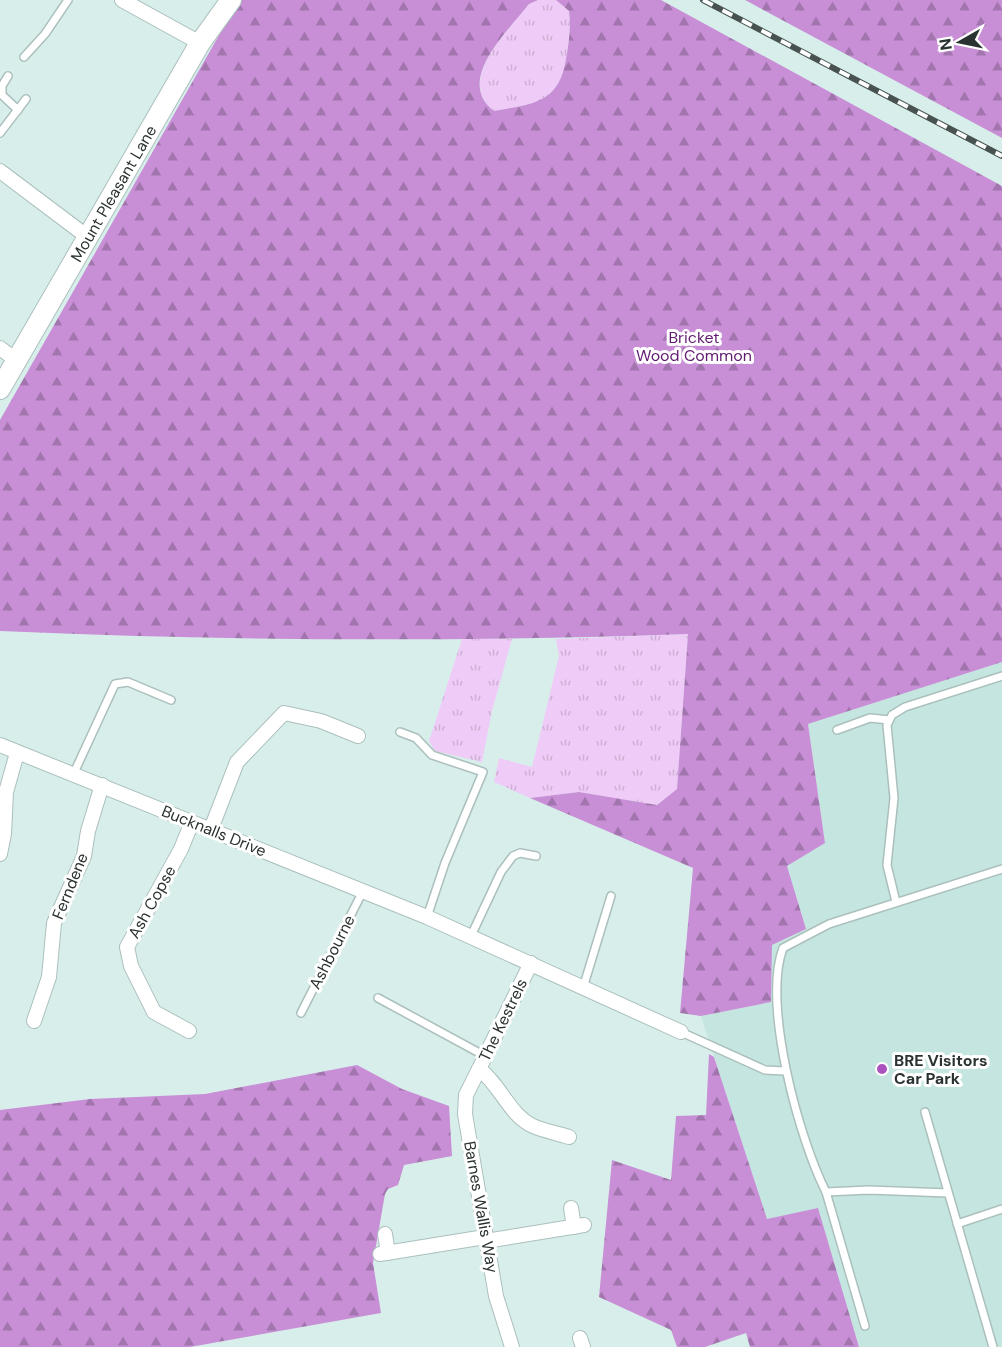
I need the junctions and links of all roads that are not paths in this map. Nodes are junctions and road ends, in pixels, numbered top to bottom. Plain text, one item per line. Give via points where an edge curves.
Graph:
1 (68, 0) edge
2 (122, 0) edge
3 (231, 0) edge
4 (200, 43) junction
5 (24, 57) dead end
6 (8, 76) dead end
7 (26, 99) dead end
8 (18, 110) junction
9 (0, 133) edge
10 (0, 171) edge
11 (89, 238) junction
12 (0, 348) edge
13 (17, 361) junction
14 (0, 389) edge
15 (1002, 676) edge
16 (171, 700) dead end
17 (889, 720) junction
18 (837, 730) dead end
19 (400, 732) dead end
20 (358, 736) dead end
21 (0, 745) edge
22 (17, 753) junction
23 (73, 775) junction
24 (102, 785) junction
25 (192, 822) junction
26 (211, 829) junction
27 (0, 854) edge
28 (536, 856) dead end
29 (1002, 868) edge
30 (363, 891) junction
31 (611, 896) dead end
32 (896, 902) junction
33 (427, 917) junction
34 (470, 938) junction
35 (531, 963) junction
36 (583, 988) junction
37 (378, 998) dead end
38 (302, 1013) dead end
39 (34, 1021) dead end
40 (189, 1031) dead end
41 (681, 1032) joint
42 (482, 1063) junction
43 (784, 1071) junction
44 (925, 1112) dead end
45 (569, 1137) dead end
46 (826, 1192) junction
47 (948, 1193) junction
48 (571, 1208) dead end
49 (1002, 1209) edge
50 (957, 1224) junction
51 (385, 1234) dead end
52 (485, 1239) junction
53 (865, 1326) dead end
54 (512, 1347) edge
55 (993, 1347) edge

1 - 5 lane
2 - 4 street
3 - 4 street, Mount Pleasant Lane
4 - 11 street, Mount Pleasant Lane
6 - 8 lane via 2,95
7 - 8 lane
8 - 9 lane
10 - 11 street
11 - 13 street, Mount Pleasant Lane
12 - 13 street
13 - 14 street, Mount Pleasant Lane
15 - 17 lane via 905,707
16 - 23 lane via 128,682 115,684
17 - 18 lane via 870,718
17 - 32 lane via 886,739 894,798 887,865
19 - 33 lane via 416,738 432,755 483,772
20 - 26 street via 321,720 284,713 237,762
21 - 22 street, Bucknalls Drive
22 - 23 street, Bucknalls Drive
22 - 27 street via 6,792
23 - 24 street, Bucknalls Drive
24 - 25 street, Bucknalls Drive
24 - 39 street, Ferndene via 84,856 54,923 49,977
25 - 26 street, Bucknalls Drive
25 - 40 street, Ash Copse via 127,947 131,966 154,1011
26 - 30 street, Bucknalls Drive
28 - 34 lane via 520,853 506,863
29 - 32 lane
30 - 33 street, Bucknalls Drive
30 - 38 lane, Ashbourne
31 - 36 lane
32 - 43 lane via 829,924 783,948 777,964
33 - 34 street, Bucknalls Drive
34 - 35 street, Bucknalls Drive
35 - 36 street, Bucknalls Drive
35 - 42 street, The Kestrels
36 - 41 street, Bucknalls Drive
37 - 42 lane
41 - 43 lane via 765,1071
42 - 45 street, The Kestrels via 525,1121
42 - 52 street, Barnes Wallis Way via 465,1105
43 - 46 lane via 815,1170
44 - 47 lane
46 - 47 lane
46 - 53 lane
47 - 50 lane
48 - 52 street via 579,1226
49 - 50 lane
50 - 55 lane
51 - 52 street via 384,1254
52 - 54 street, Barnes Wallis Way via 499,1311

